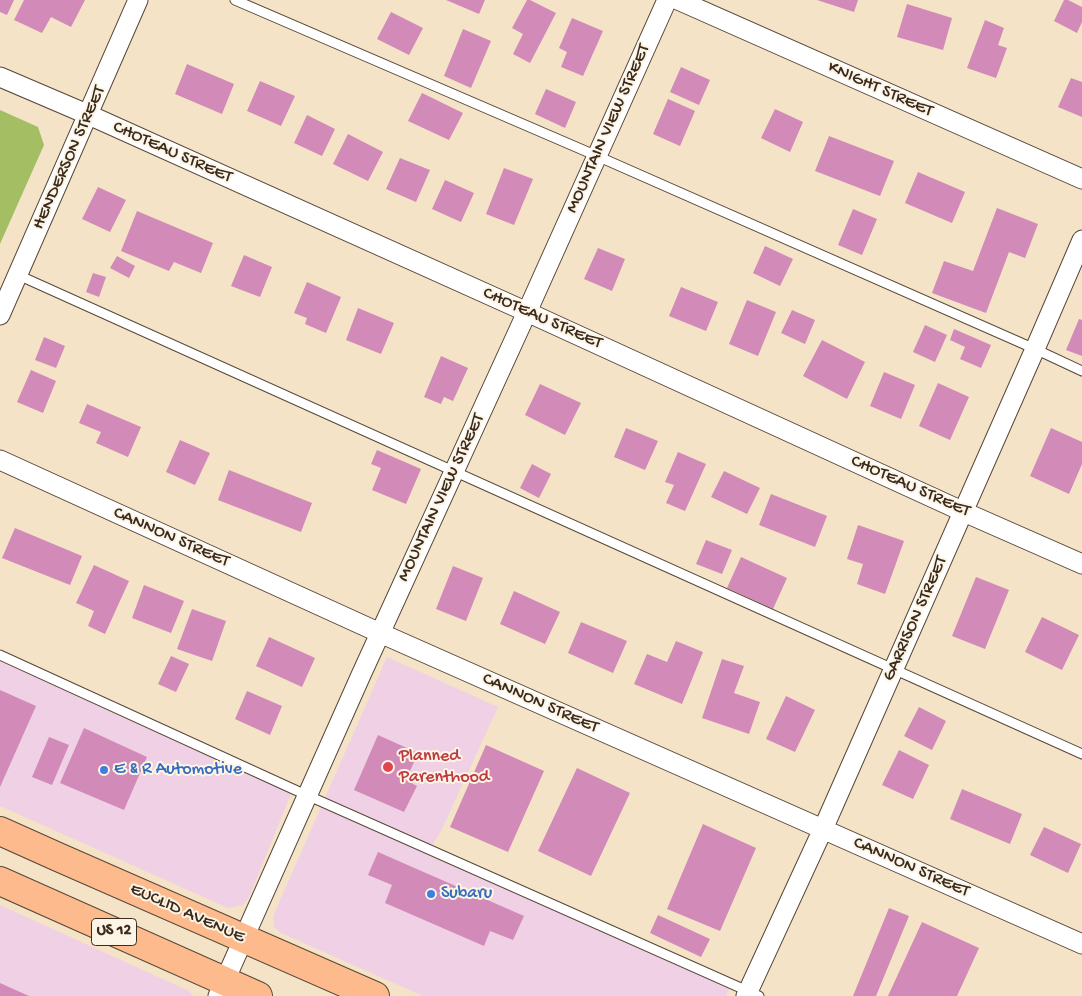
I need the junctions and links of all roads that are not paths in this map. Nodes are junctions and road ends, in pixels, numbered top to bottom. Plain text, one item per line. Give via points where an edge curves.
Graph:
1 (138, 0) edge
2 (235, 0) edge
3 (667, 0) edge
4 (678, 0) edge
5 (0, 77) edge
6 (89, 115) junction
7 (597, 156) junction
8 (1082, 179) edge
9 (1082, 240) edge
10 (18, 275) junction
11 (527, 312) junction
12 (0, 315) edge
13 (1035, 349) junction
14 (1082, 371) edge
15 (0, 460) edge
16 (455, 471) junction
17 (964, 512) junction
18 (1082, 564) edge
19 (380, 633) junction
20 (0, 655) edge
21 (893, 669) junction
22 (1082, 754) edge
23 (308, 795) junction
24 (824, 829) junction
25 (0, 831) edge
26 (0, 881) edge
27 (244, 938) junction
28 (1082, 944) edge
29 (221, 989) edge
30 (751, 994) edge
31 (258, 996) edge
32 (375, 996) edge

1 - 6 street, HENDERSON STREET
2 - 7 lane
3 - 7 street, MOUNTAIN VIEW STREET
4 - 8 street, KNIGHT STREET
5 - 6 street, CHOTEAU STREET
6 - 10 street, HENDERSON STREET
6 - 11 street, CHOTEAU STREET
7 - 11 street, MOUNTAIN VIEW STREET
7 - 13 lane
9 - 13 street, GARRISON STREET
10 - 12 street, HENDERSON STREET
10 - 16 lane
11 - 16 street, MOUNTAIN VIEW STREET
11 - 17 street, CHOTEAU STREET
13 - 14 lane
13 - 17 street, GARRISON STREET
15 - 19 street, CANNON STREET
16 - 19 street, MOUNTAIN VIEW STREET
16 - 21 lane
17 - 18 street, CHOTEAU STREET
17 - 21 street, GARRISON STREET
19 - 23 street, MOUNTAIN VIEW STREET
19 - 24 street, CANNON STREET
20 - 23 lane
21 - 22 lane
21 - 24 street, GARRISON STREET
23 - 27 street, MOUNTAIN VIEW STREET
23 - 30 lane
24 - 28 street, CANNON STREET
24 - 30 street, GARRISON STREET
25 - 27 highway, EUCLID AVENUE / US 12
26 - 29 highway, US 12
27 - 29 street, MOUNTAIN VIEW STREET
27 - 32 highway, EUCLID AVENUE / US 12
29 - 31 highway, US 12

